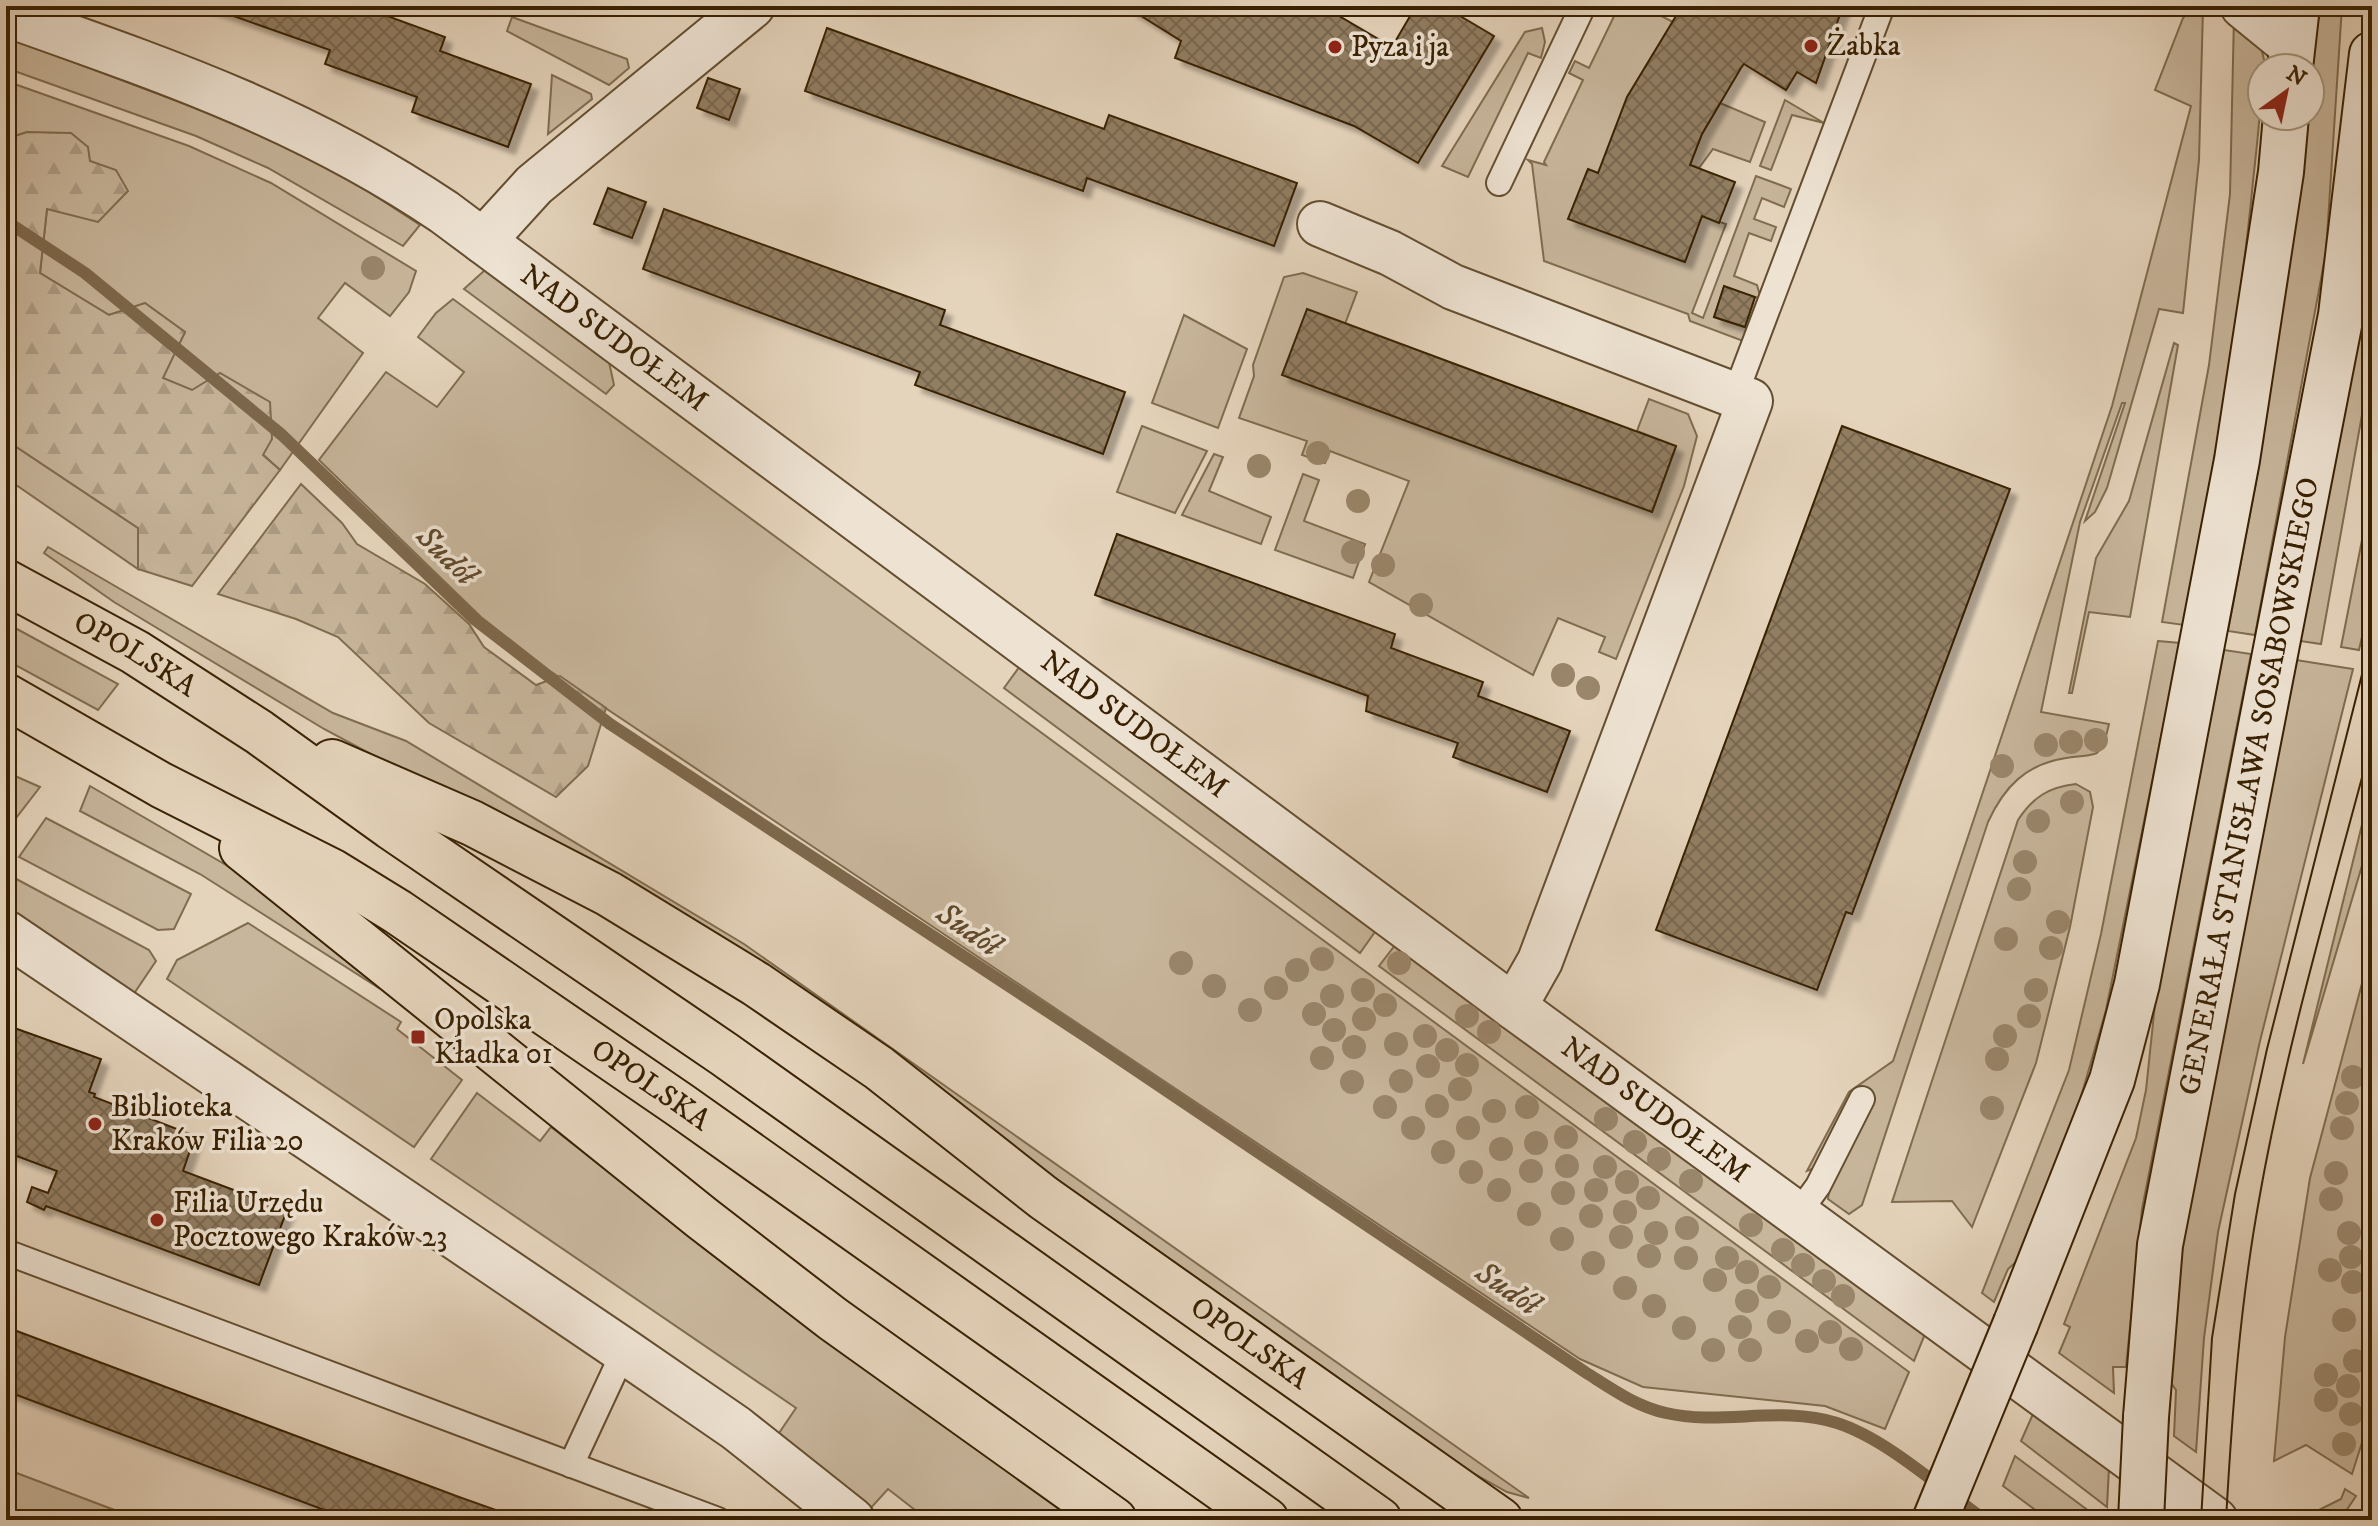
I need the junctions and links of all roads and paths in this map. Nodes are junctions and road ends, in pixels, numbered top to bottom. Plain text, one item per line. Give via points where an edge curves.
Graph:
1 (752, 6) edge
2 (1583, 6) edge
3 (1882, 6) edge
4 (2243, 6) edge
5 (6, 14) edge
6 (2293, 40) edge
7 (2372, 54) edge
8 (2284, 132) edge
9 (1499, 183) dead end
10 (1320, 224) dead end
11 (483, 241) junction
12 (1735, 395) junction
13 (6, 582) edge
14 (6, 696) edge
15 (259, 732) junction
16 (161, 785) junction
17 (6, 933) edge
18 (1514, 1007) junction
19 (1862, 1099) dead end
20 (1797, 1215) junction
21 (6, 1252) edge
22 (624, 1351) junction
23 (571, 1465) junction
24 (718, 1520) edge
25 (852, 1520) edge
26 (1114, 1520) edge
27 (1266, 1520) edge
28 (1379, 1520) edge
29 (1500, 1520) edge
30 (1935, 1520) edge
31 (2141, 1520) edge
32 (2215, 1520) edge

1 - 11 street via 525,192
2 - 9 lane
3 - 12 lane
4 - 6 street
5 - 11 street, NAD SUDOŁEM via 293,123 408,188
7 - 31 street, GENERAŁA STANISŁAWA SOSABOWSKIEGO, bridge via 2341,315 2160,1245
8 - 30 street, bridge via 2237,460 2137,984 2101,1110
10 - 12 street via 1453,287
11 - 18 street, NAD SUDOŁEM
12 - 18 street via 1750,401 1540,961
13 - 15 main road, OPOLSKA via 135,652
14 - 16 main road, OPOLSKA
15 - 28 main road, OPOLSKA via 724,1054
15 - 29 main road, OPOLSKA via 472,823 695,945 879,1068 1044,1198
16 - 26 main road via 690,1209 833,1319
16 - 27 main road, OPOLSKA via 333,872 398,912
17 - 22 street
18 - 20 street, NAD SUDOŁEM
19 - 20 lane via 1818,1186
20 - 32 street, NAD SUDOŁEM
21 - 23 lane
22 - 23 lane
22 - 25 street via 736,1428
23 - 24 lane

